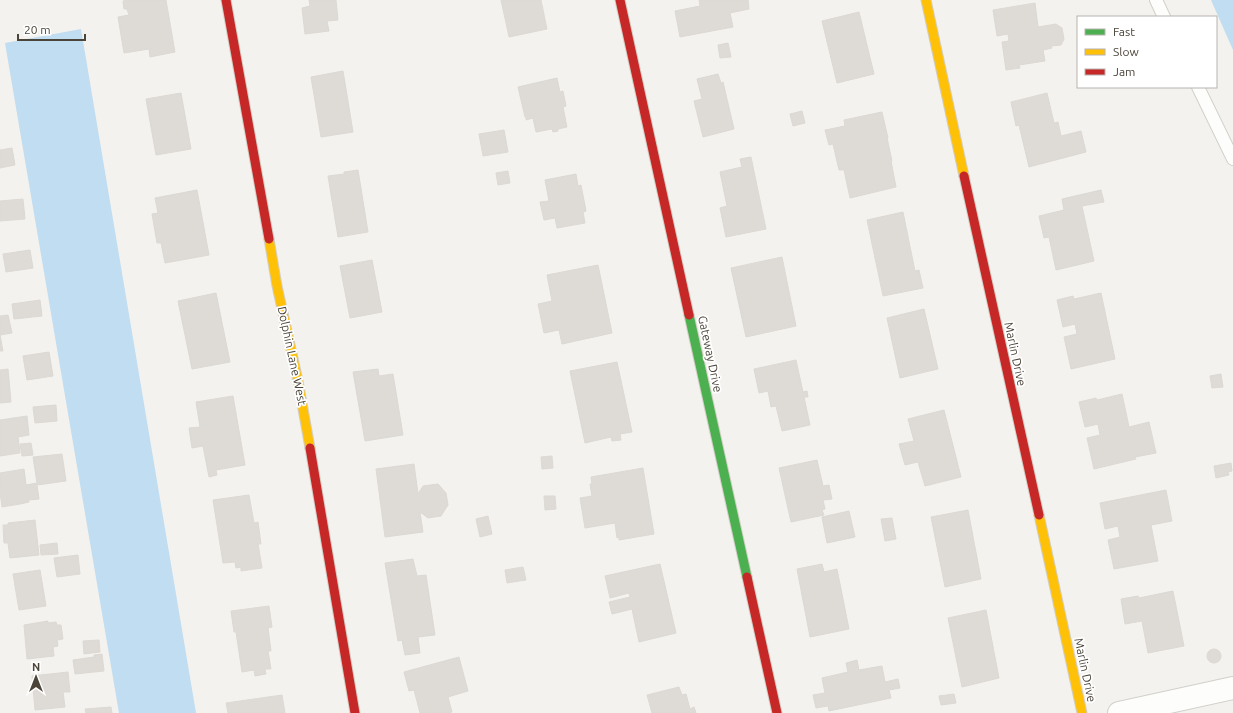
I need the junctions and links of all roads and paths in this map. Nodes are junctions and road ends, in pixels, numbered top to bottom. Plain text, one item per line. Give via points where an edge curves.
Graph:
1 (226, 0) edge
2 (620, 0) edge
3 (926, 0) edge
4 (1156, 0) edge
5 (1164, 16) edge
6 (1198, 88) edge
7 (1233, 159) edge
8 (1233, 688) edge
9 (355, 713) edge
10 (776, 713) edge
11 (1082, 713) edge
12 (1119, 713) edge

1 - 9 street, Dolphin Lane West via 277,286 299,389
2 - 10 street, Gateway Drive
3 - 11 street, Marlin Drive
4 - 5 lane
6 - 7 lane
8 - 12 street

